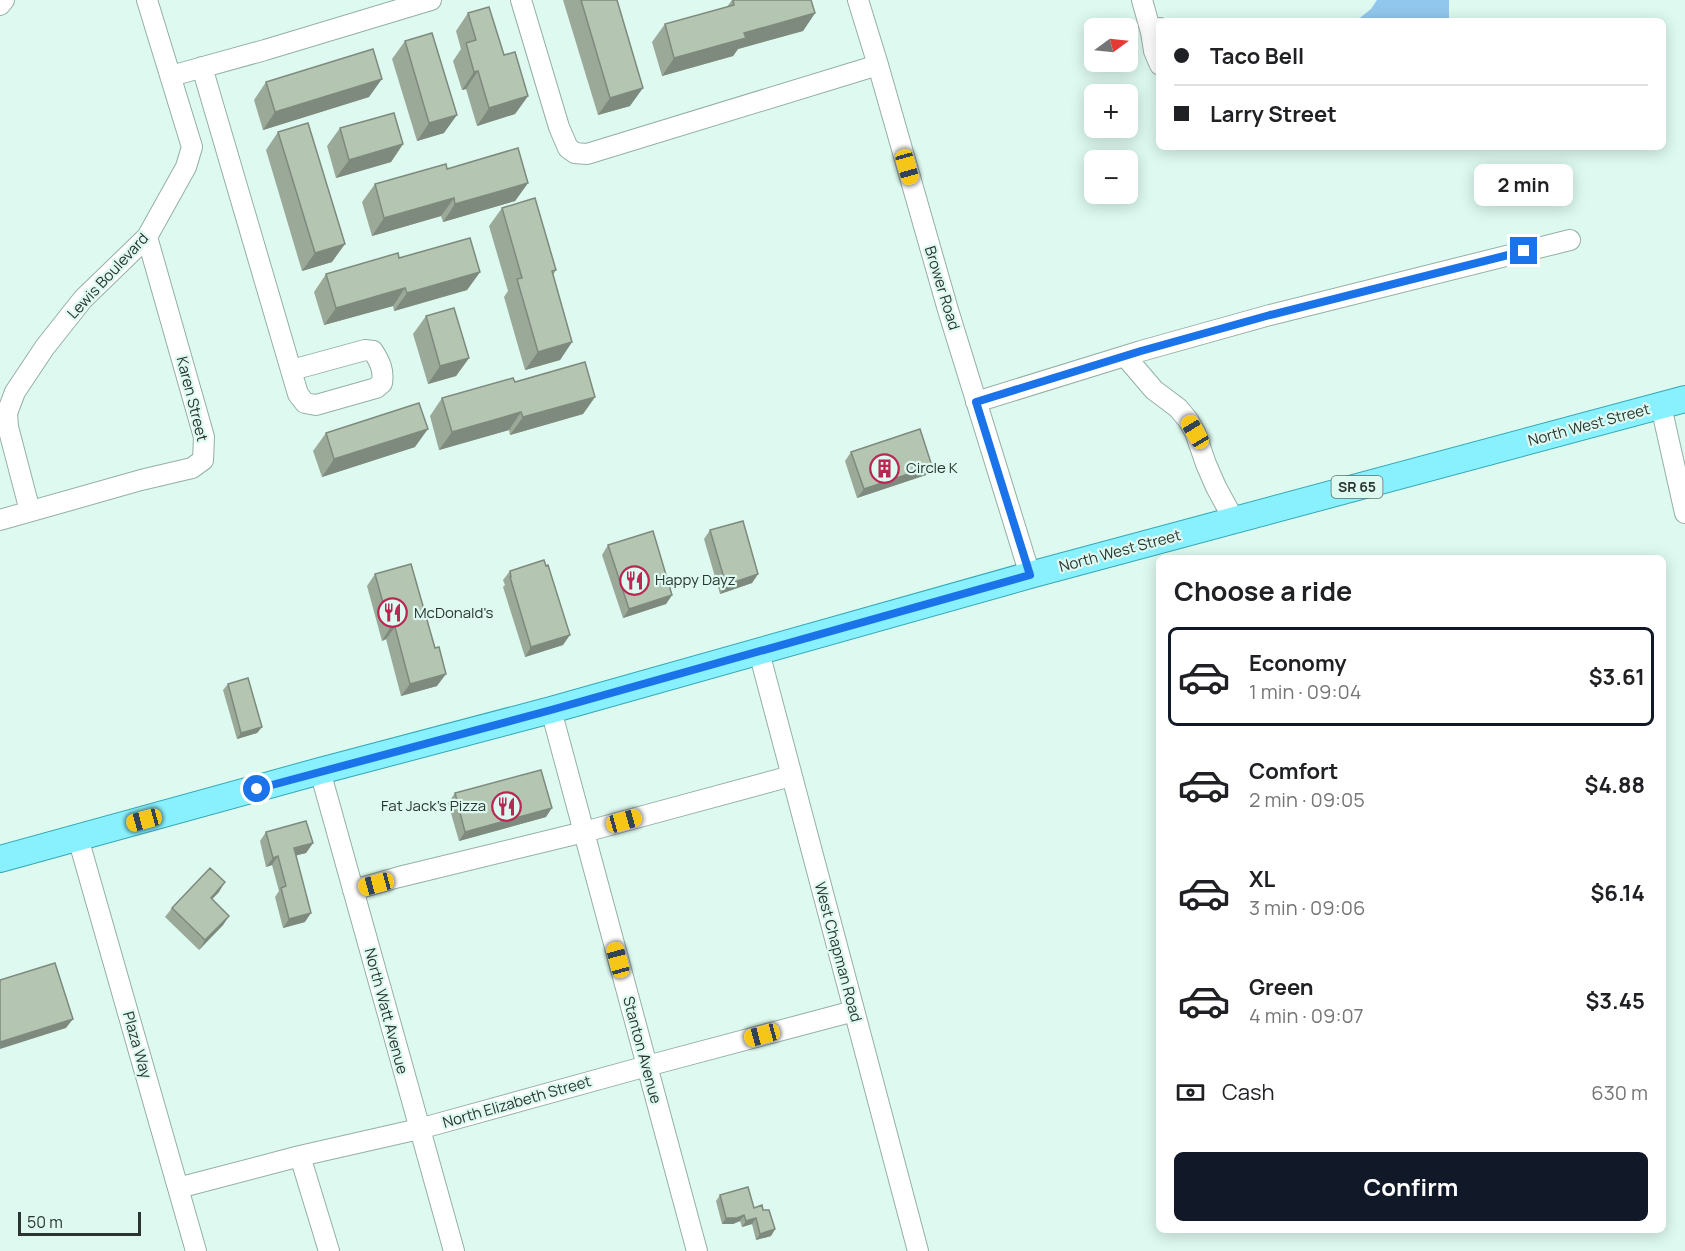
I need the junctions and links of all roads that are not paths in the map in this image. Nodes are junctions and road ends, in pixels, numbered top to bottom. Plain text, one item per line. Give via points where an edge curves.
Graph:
1 (4, 0) edge
2 (147, 0) edge
3 (430, 0) edge
4 (521, 0) edge
5 (858, 0) edge
6 (1142, 0) edge
7 (0, 5) edge
8 (1155, 30) edge
9 (1156, 56) edge
10 (878, 65) junction
11 (202, 67) junction
12 (171, 76) junction
13 (147, 237) junction
14 (1570, 240) dead end
15 (1125, 356) junction
16 (292, 370) dead end
17 (976, 402) junction
18 (1673, 403) edge
19 (30, 511) junction
20 (1685, 513) edge
21 (0, 520) edge
22 (1234, 520) junction
23 (1030, 575) junction
24 (759, 652) junction
25 (551, 710) junction
26 (320, 771) junction
27 (792, 776) junction
28 (584, 832) junction
29 (78, 838) junction
30 (0, 860) edge
31 (353, 890) junction
32 (854, 1011) junction
33 (647, 1066) junction
34 (419, 1130) junction
35 (300, 1156) junction
36 (178, 1188) junction
37 (196, 1251) edge
38 (328, 1251) edge
39 (454, 1251) edge
40 (697, 1251) edge
41 (918, 1251) edge

1 - 7 street
2 - 12 street, Lewis Boulevard
3 - 11 street
4 - 10 street via 559,127 568,148 575,153 587,154
5 - 10 street, Brower Road
6 - 8 street
8 - 9 street
10 - 17 street, Brower Road
11 - 12 street
11 - 16 street via 298,394 305,403 316,405 376,388 382,383 383,374 373,351 365,350
12 - 13 street, Lewis Boulevard via 192,147 186,167
13 - 19 street, Lewis Boulevard via 83,299 15,392 8,413 9,427
13 - 19 street, Karen Street via 204,437 203,460 192,468
14 - 15 street via 1270,315
15 - 17 street
15 - 22 street via 1154,390 1188,420
17 - 23 street, Brower Road
18 - 20 street
18 - 22 main road, North West Street / SR 65
19 - 21 street, Karen Street
22 - 23 main road, North West Street / SR 65
23 - 24 main road, North West Street / SR 65
24 - 25 main road, North West Street / SR 65
24 - 27 street, West Chapman Road
25 - 26 main road, North West Street / SR 65
25 - 28 street, Stanton Avenue
26 - 29 main road, North West Street / SR 65
26 - 31 street, North Watt Avenue
27 - 28 street
27 - 32 street, West Chapman Road
28 - 31 street
28 - 33 street, Stanton Avenue
29 - 30 main road, North West Street / SR 65
29 - 36 street, Plaza Way
31 - 34 street, North Watt Avenue
32 - 33 street, North Elizabeth Street
32 - 41 street, West Chapman Road
33 - 34 street, North Elizabeth Street
33 - 40 street, Stanton Avenue
34 - 35 street, North Elizabeth Street
34 - 39 street, North Watt Avenue
35 - 36 street, North Elizabeth Street
35 - 38 street
36 - 37 street, Plaza Way

